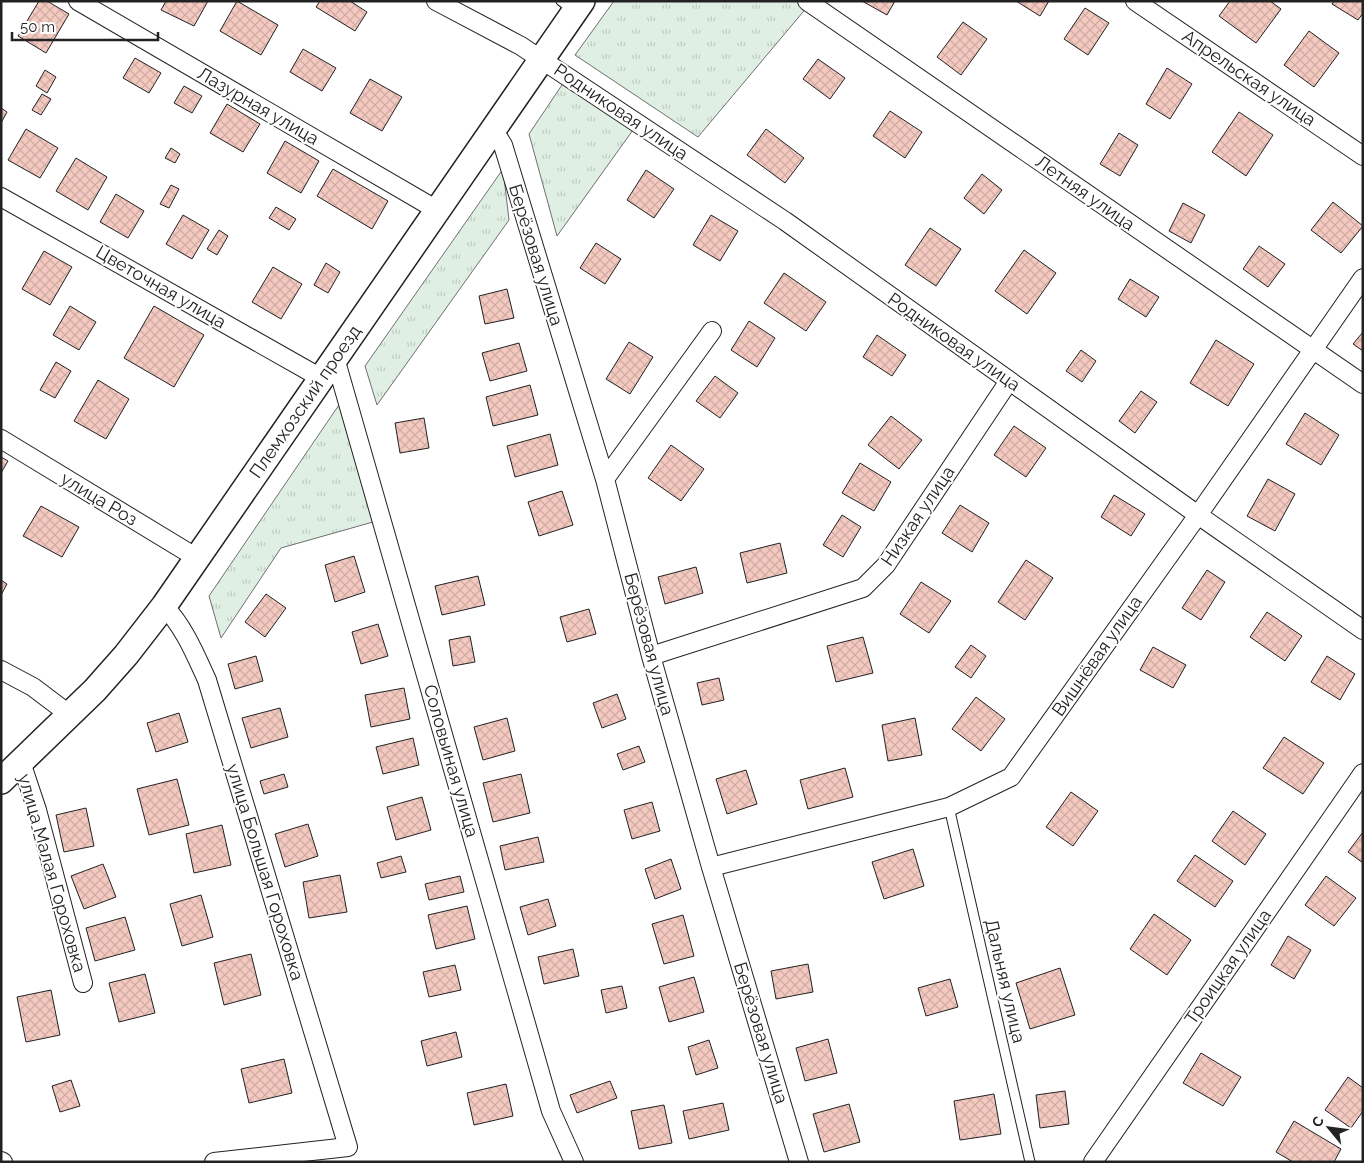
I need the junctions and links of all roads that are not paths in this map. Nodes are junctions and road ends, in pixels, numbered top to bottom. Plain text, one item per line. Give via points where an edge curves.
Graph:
1 (78, 1) edge
2 (436, 1) edge
3 (1135, 1) edge
4 (810, 2) edge
5 (573, 5) edge
6 (542, 60) junction
7 (492, 129) junction
8 (1363, 156) edge
9 (1, 197) edge
10 (437, 210) junction
11 (1363, 278) edge
12 (712, 331) dead end
13 (1314, 350) junction
14 (335, 358) junction
15 (321, 378) junction
16 (1009, 381) junction
17 (1363, 384) edge
18 (1, 439) edge
19 (605, 479) junction
20 (1198, 515) junction
21 (197, 558) junction
22 (164, 606) junction
23 (1363, 630) edge
24 (651, 656) junction
25 (1, 670) edge
26 (70, 716) junction
27 (21, 762) junction
28 (1363, 773) edge
29 (1, 781) edge
30 (949, 807) junction
31 (711, 867) junction
32 (83, 983) dead end
33 (214, 1162) edge
34 (574, 1162) edge
35 (799, 1162) edge
36 (1030, 1162) edge
37 (1093, 1162) edge

1 - 10 street, Лазурная улица
2 - 6 street, Родниковая улица via 510,39
3 - 8 street, Апрельская улица
4 - 13 street, Летняя улица
5 - 6 main road, Племхозский проезд
6 - 7 main road, Племхозский проезд
6 - 16 street, Родниковая улица via 785,222
7 - 10 main road, Племхозский проезд
7 - 19 street, Берёзовая улица via 503,146
9 - 15 street, Цветочная улица
10 - 14 main road, Племхозский проезд
11 - 13 street, Вишнёвая улица
12 - 19 street
13 - 17 street, Летняя улица
13 - 20 street, Вишнёвая улица
14 - 15 main road, Племхозский проезд
14 - 34 street, Соловьиная улица via 550,1111
15 - 21 main road, Племхозский проезд
16 - 20 street, Родниковая улица
16 - 24 street, Низкая улица via 886,565 863,588
18 - 21 street, улица Роз
19 - 24 street, Берёзовая улица
20 - 23 street, Родниковая улица
20 - 30 street, Вишнёвая улица via 1011,777
21 - 22 main road, Племхозский проезд
22 - 26 main road, Племхозский проезд via 117,666
22 - 33 street, улица Большая Гороховка via 183,630 207,680 348,1147
24 - 31 street, Берёзовая улица
25 - 26 street via 33,687
26 - 27 main road, Племхозский проезд
27 - 29 main road, Племхозский проезд
27 - 32 street, улица Малая Гороховка
28 - 37 street, Троицкая улица
30 - 31 street, Вишнёвая улица
30 - 36 lane, Дальняя улица
31 - 35 street, Берёзовая улица

